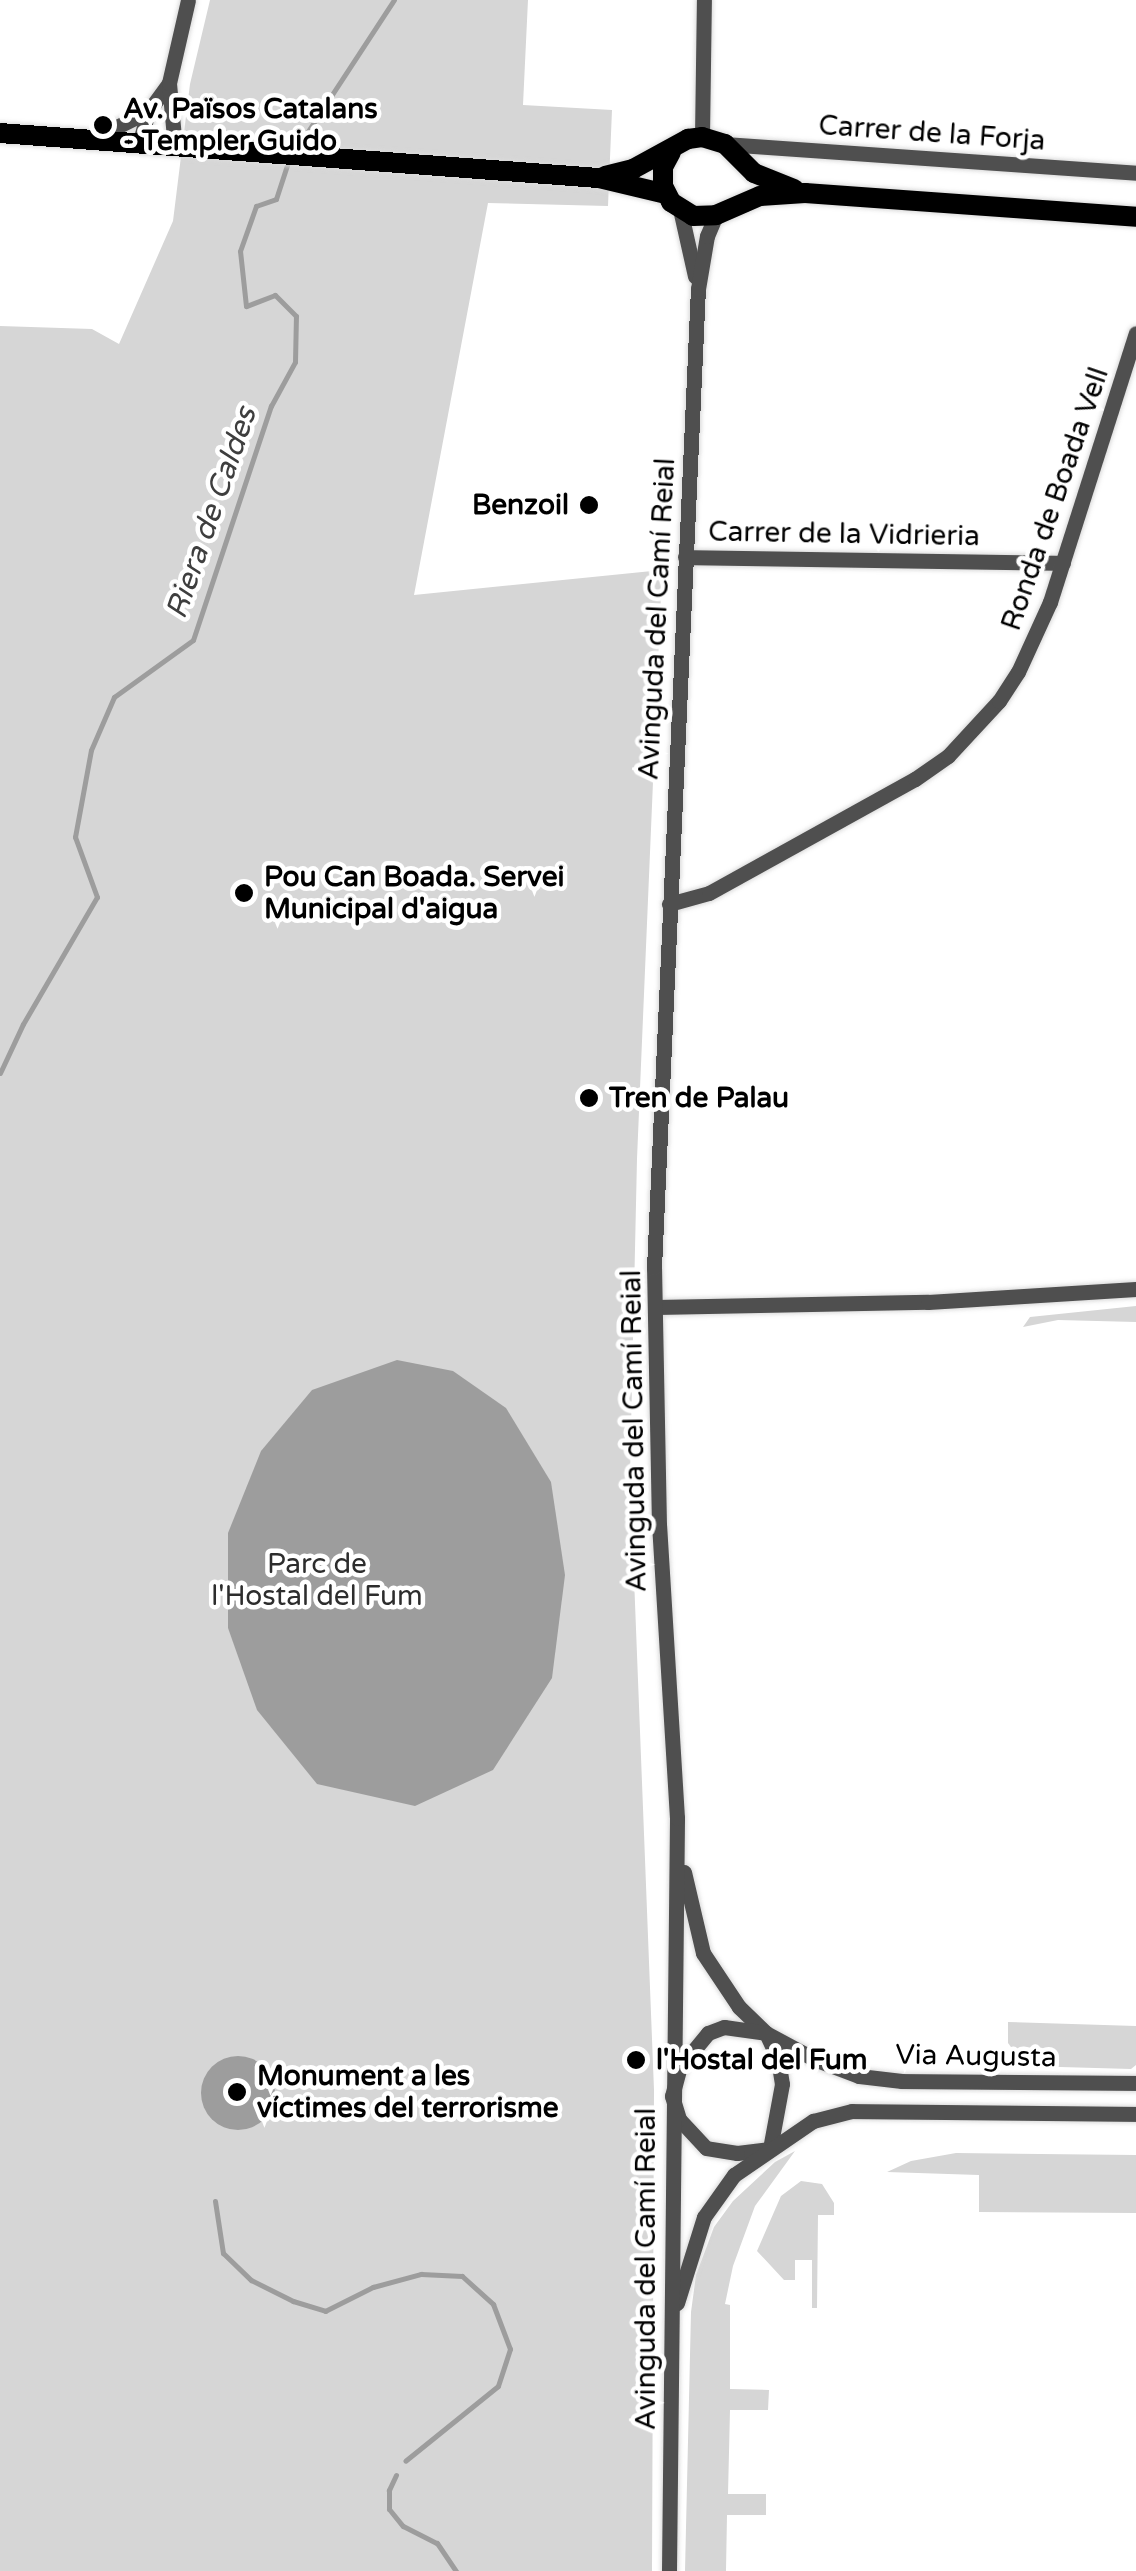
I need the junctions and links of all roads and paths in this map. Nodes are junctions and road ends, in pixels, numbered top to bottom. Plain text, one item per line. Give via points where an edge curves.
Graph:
1 (188, 0) edge
2 (704, 0) edge
3 (169, 83) junction
4 (149, 110) junction
5 (0, 132) edge
6 (702, 136) junction
7 (89, 141) junction
8 (725, 144) junction
9 (145, 145) junction
10 (175, 148) junction
11 (671, 152) junction
12 (738, 161) junction
13 (1136, 173) edge
14 (598, 178) junction
15 (806, 193) junction
16 (673, 202) junction
17 (723, 210) junction
18 (1136, 217) edge
19 (698, 289) junction
20 (1136, 333) edge
21 (686, 557) junction
22 (1063, 563) junction
23 (669, 904) junction
24 (1136, 1289) edge
25 (656, 1307) junction
26 (677, 1818) junction
27 (766, 2033) junction
28 (1136, 2083) edge
29 (672, 2096) junction
30 (1136, 2114) edge
31 (770, 2149) junction
32 (670, 2332) junction
33 (669, 2571) edge

1 - 3 street
2 - 6 street
3 - 4 street
3 - 10 street
4 - 7 street
4 - 9 street
5 - 7 main road
6 - 8 main road
6 - 11 main road
7 - 9 main road
8 - 12 main road
8 - 13 street, Carrer de la Forja
9 - 10 main road
10 - 14 main road
11 - 14 main road
11 - 16 main road via 662,177
12 - 15 main road
12 - 17 main road via 742,182
14 - 16 main road
15 - 17 main road via 760,196
15 - 18 main road
16 - 17 main road via 693,216
16 - 19 street, Avinguda del Camí Reial
17 - 19 street, Avinguda del Camí Reial via 707,236
19 - 21 street, Avinguda del Camí Reial
20 - 22 street, Ronda de Boada Vell
21 - 22 street, Carrer de la Vidrieria
21 - 23 street, Avinguda del Camí Reial
22 - 23 street, Ronda de Boada Vell via 1018,672 948,756 709,893
23 - 25 street, Avinguda del Camí Reial
24 - 25 street via 928,1302
25 - 26 street, Avinguda del Camí Reial via 658,1526
26 - 27 street, Via Augusta via 688,1902 703,1953 739,2007
26 - 29 street, Avinguda del Camí Reial
27 - 28 street, Via Augusta via 814,2059 874,2078
27 - 29 street, Via Augusta via 724,2027 708,2034 680,2067
27 - 31 street, Via Augusta via 782,2084
29 - 31 street via 679,2119 706,2148
29 - 32 street, Avinguda del Camí Reial
30 - 31 street, Via Augusta via 852,2111 814,2121
31 - 32 street, Via Augusta via 734,2174 704,2217
32 - 33 street, Avinguda del Camí Reial

